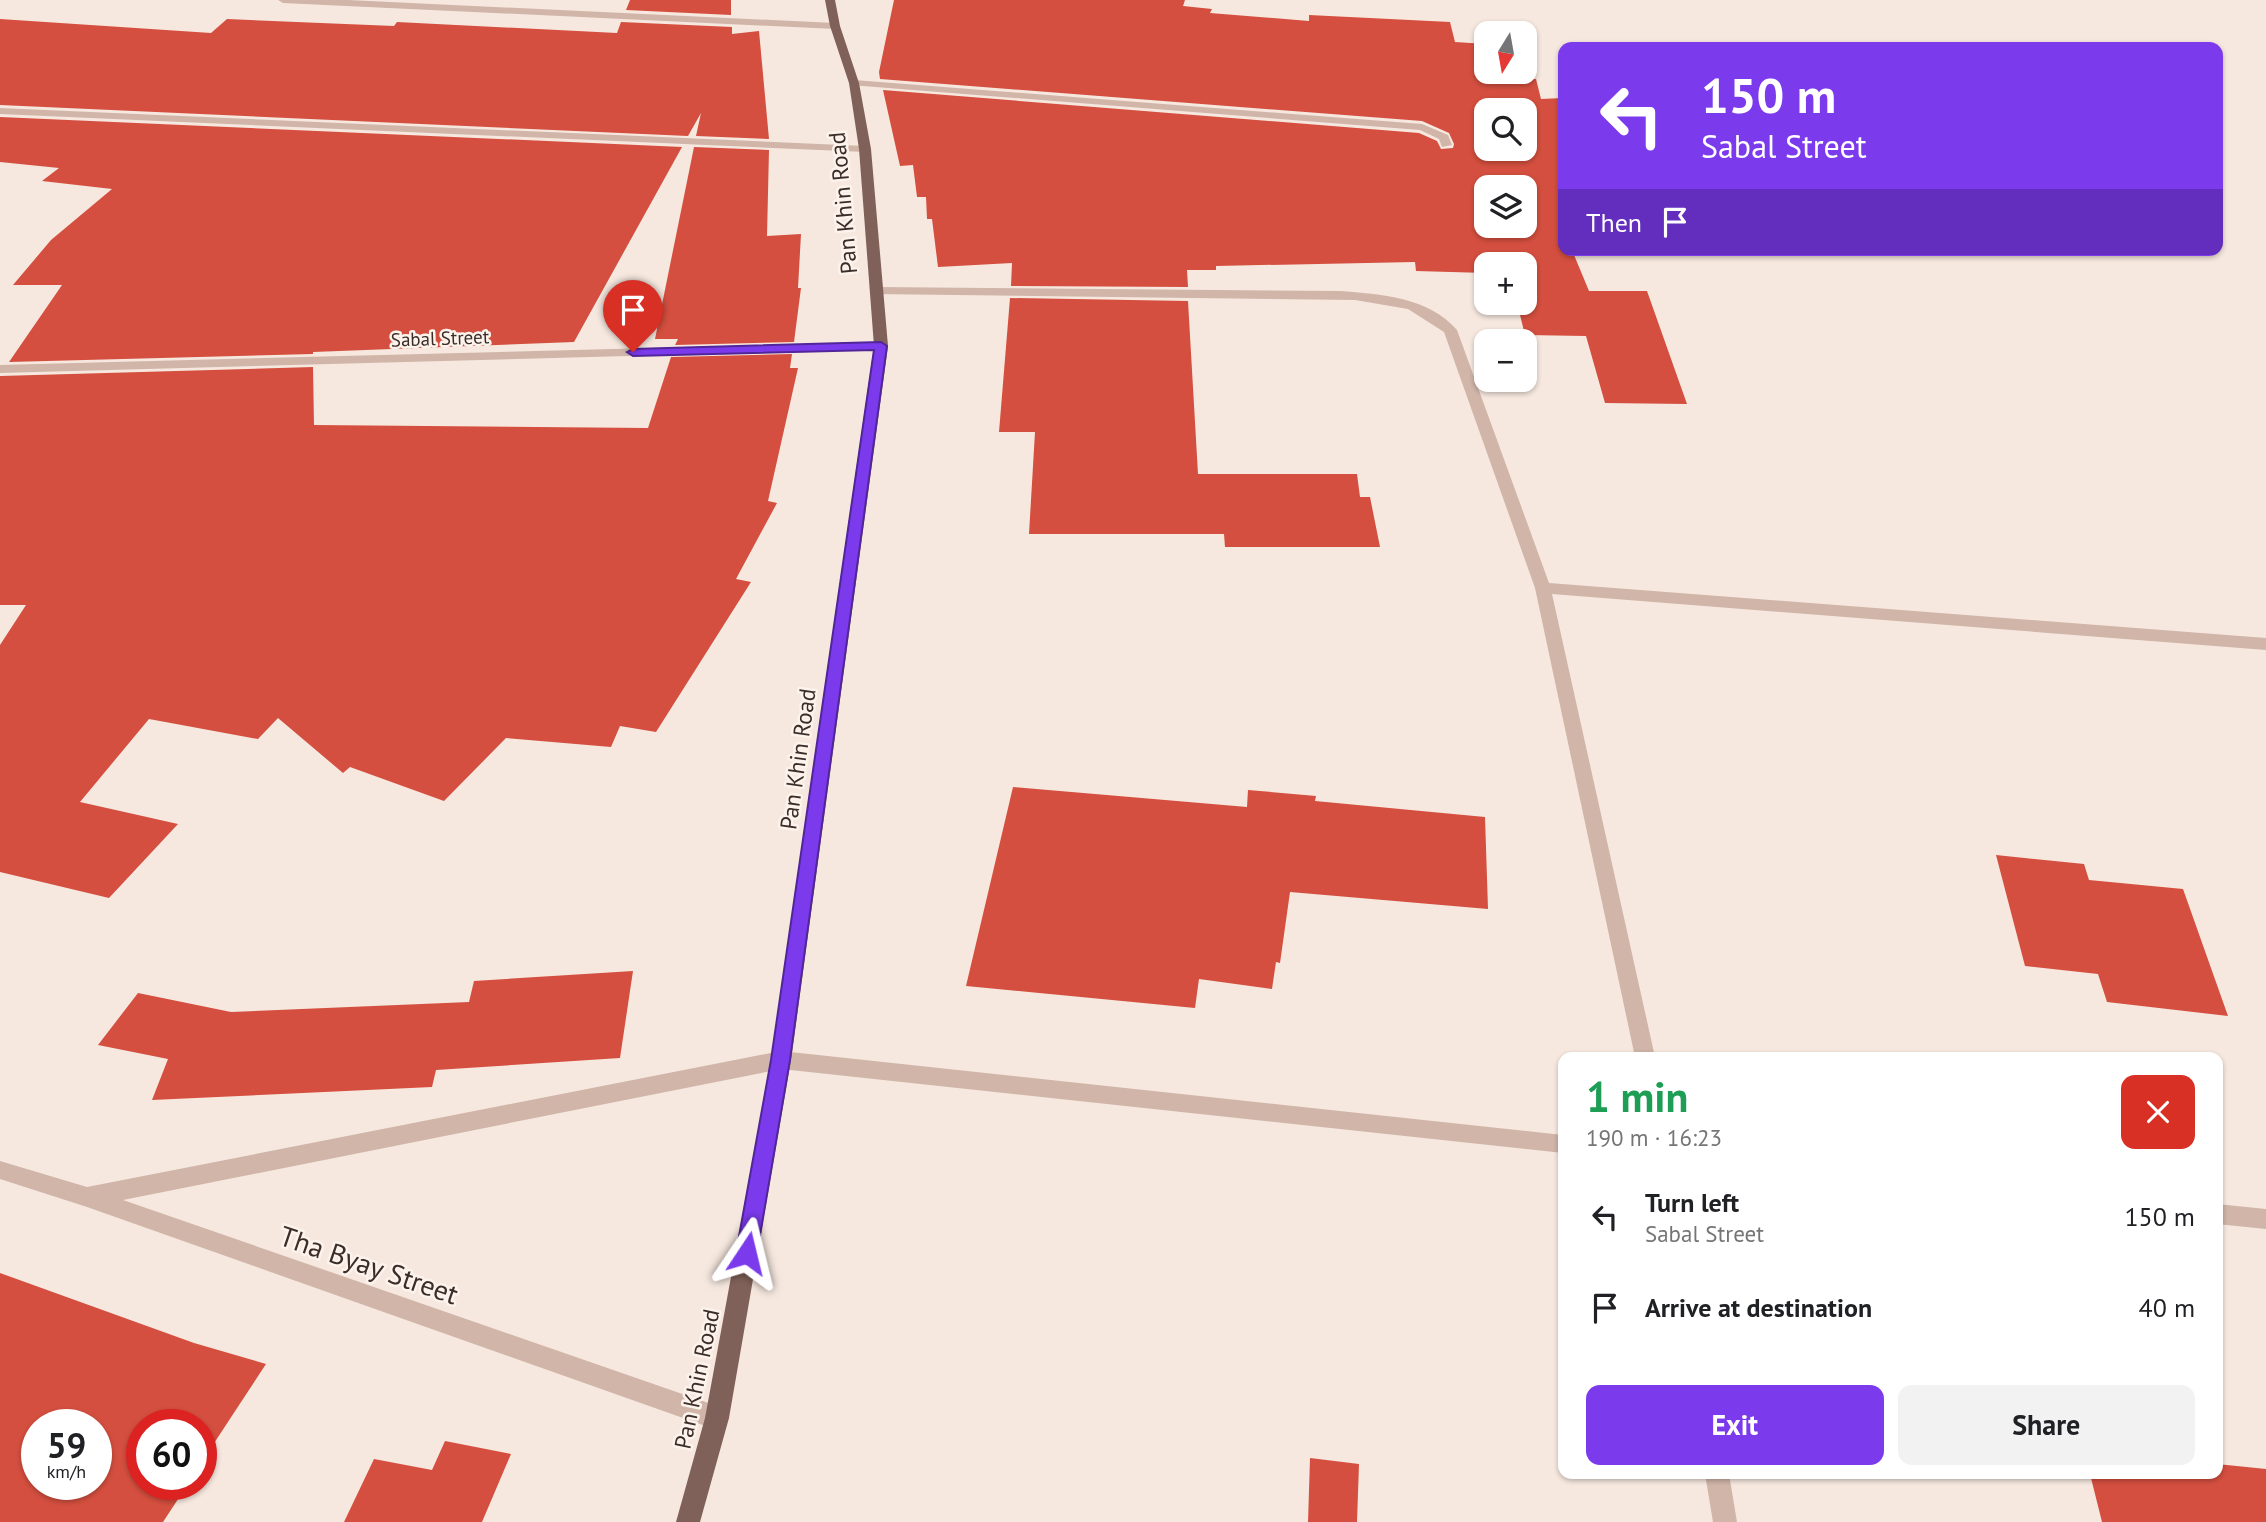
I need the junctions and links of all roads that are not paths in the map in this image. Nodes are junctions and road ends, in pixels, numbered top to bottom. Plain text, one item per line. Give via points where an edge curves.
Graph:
1 (283, 0) edge
2 (830, 0) edge
3 (835, 26) junction
4 (854, 83) junction
5 (0, 111) edge
6 (1446, 145) dead end
7 (865, 149) junction
8 (876, 291) junction
9 (881, 346) junction
10 (0, 369) edge
11 (1543, 588) junction
12 (2266, 644) edge
13 (1644, 1052) edge
14 (781, 1060) junction
15 (1558, 1143) edge
16 (0, 1170) edge
17 (87, 1197) junction
18 (2223, 1215) edge
19 (2266, 1219) edge
20 (717, 1418) junction
21 (1718, 1479) edge
22 (688, 1522) edge
23 (1725, 1522) edge

1 - 3 street
2 - 3 main road, Pan Khin Road
3 - 4 main road, Pan Khin Road
4 - 6 street via 1411,126 1444,137
4 - 7 main road, Pan Khin Road
5 - 7 street
7 - 8 main road, Pan Khin Road
8 - 9 main road, Pan Khin Road
8 - 11 street via 1340,295 1415,306 1451,330
9 - 10 street, Sabal Street
9 - 14 main road, Pan Khin Road
11 - 12 street
11 - 13 street
14 - 15 street
14 - 17 street
14 - 20 main road, Pan Khin Road
16 - 17 street, Tha Byay Street
17 - 20 street, Tha Byay Street
18 - 19 street
20 - 22 main road, Pan Khin Road
21 - 23 street

